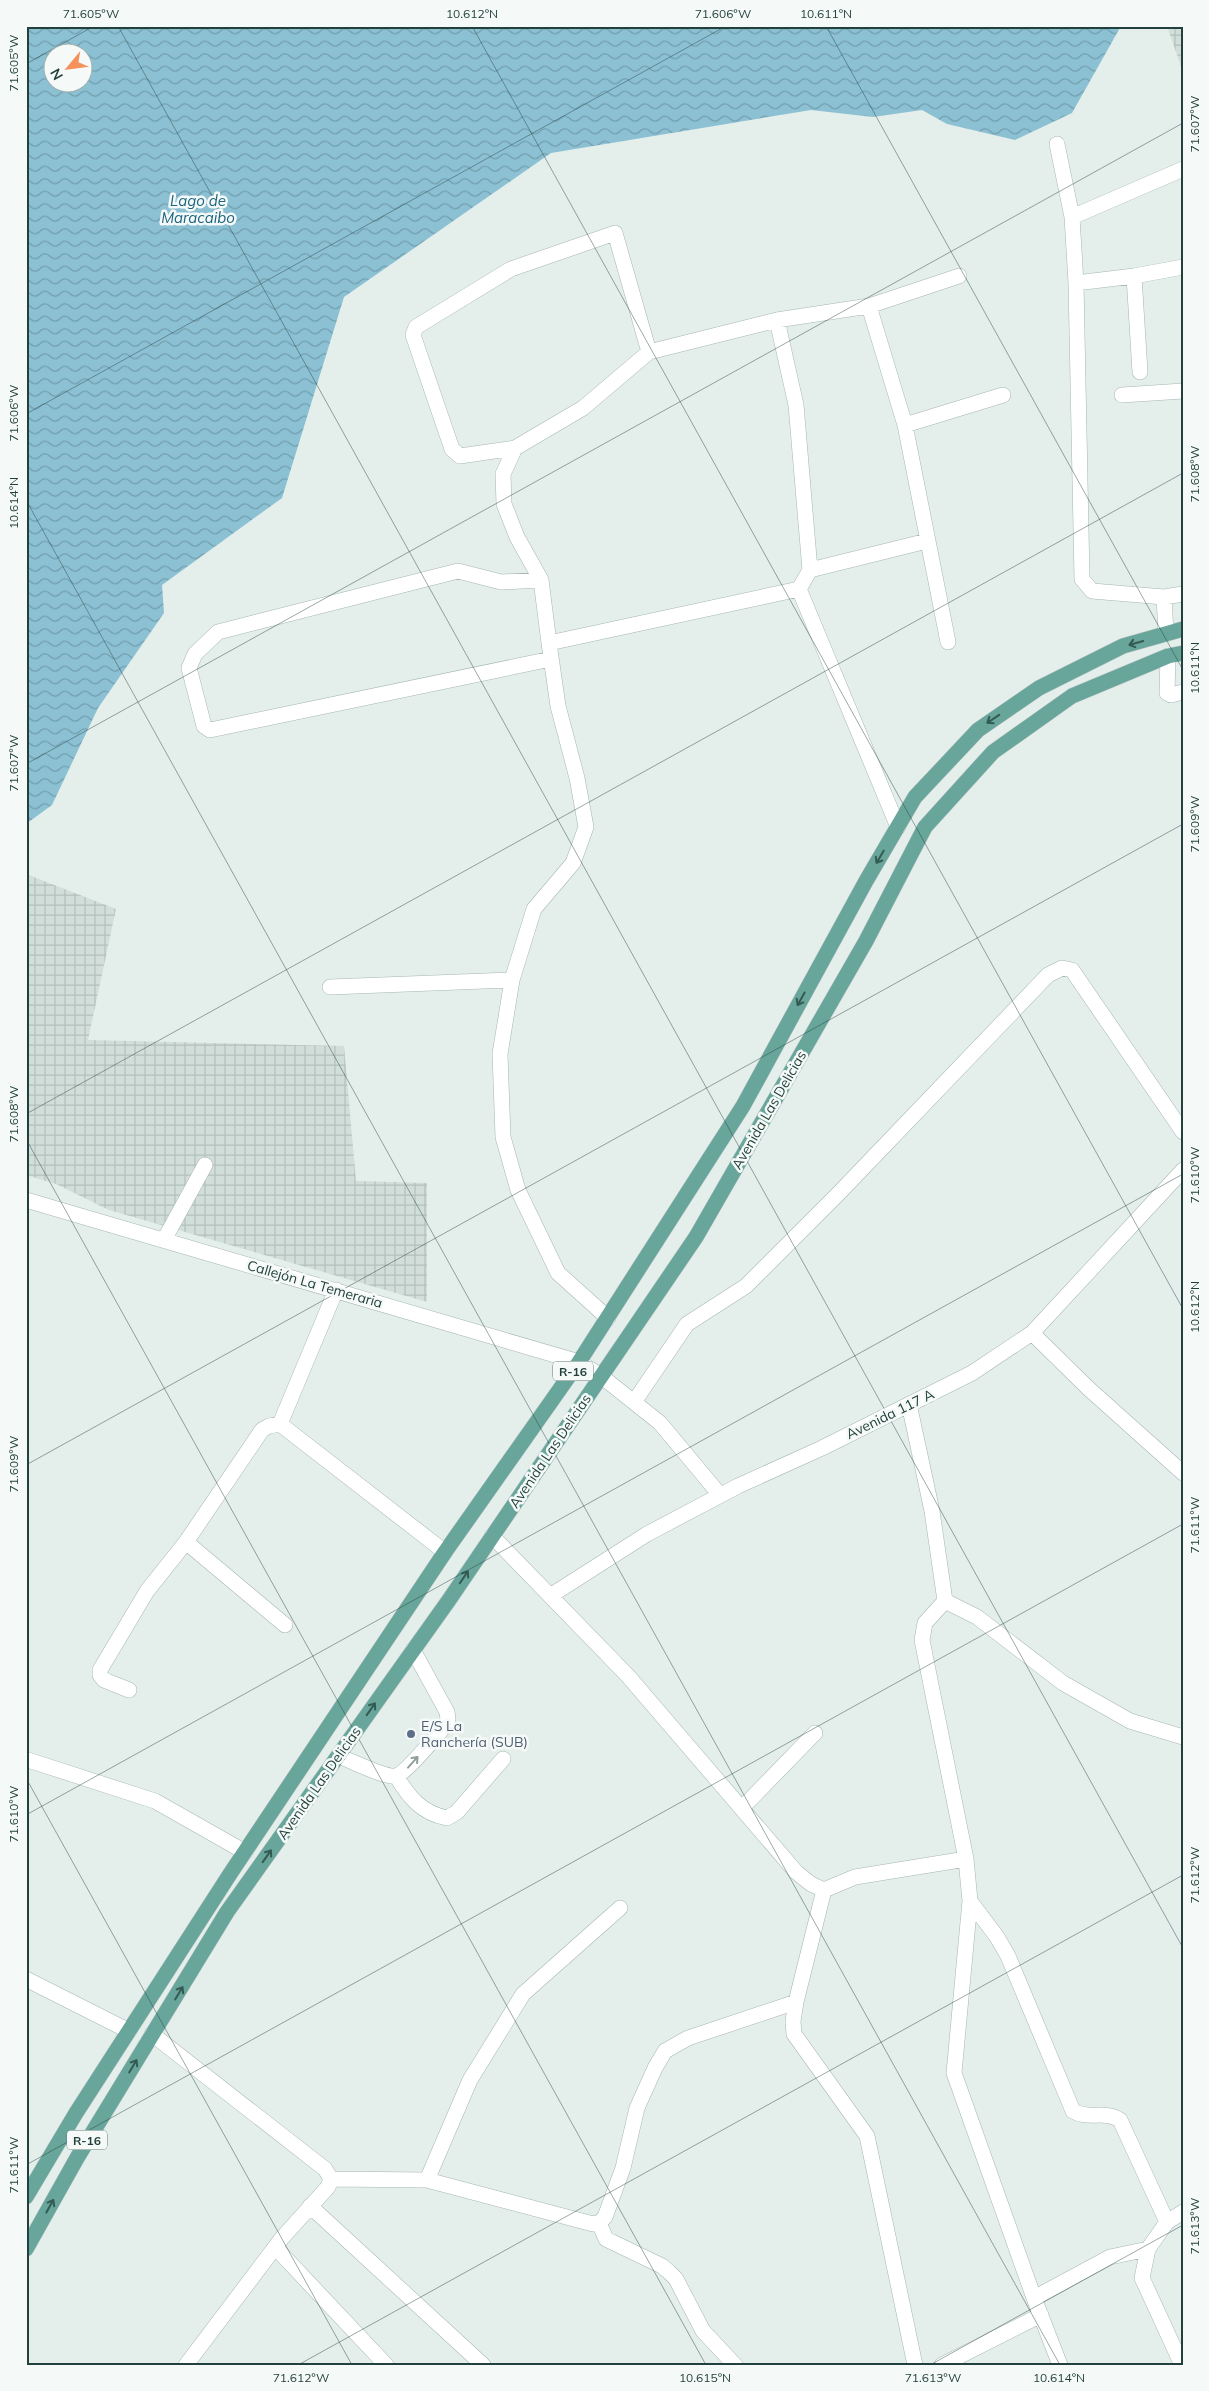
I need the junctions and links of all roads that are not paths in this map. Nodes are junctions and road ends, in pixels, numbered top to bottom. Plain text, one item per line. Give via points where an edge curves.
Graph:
1 (1057, 144) dead end
2 (1183, 169) edge
3 (1072, 217) junction
4 (1183, 267) edge
5 (959, 276) dead end
6 (1134, 276) junction
7 (1076, 283) junction
8 (869, 306) junction
9 (776, 320) junction
10 (649, 352) junction
11 (1140, 372) dead end
12 (1183, 392) edge
13 (1003, 395) dead end
14 (1122, 396) dead end
15 (905, 425) junction
16 (515, 448) junction
17 (927, 541) junction
18 (810, 570) junction
19 (541, 580) junction
20 (799, 589) junction
21 (1183, 594) edge
22 (1164, 597) junction
23 (1183, 630) edge
24 (1166, 634) junction
25 (948, 642) dead end
26 (549, 643) junction
27 (1175, 655) edge
28 (551, 659) junction
29 (1183, 692) edge
30 (898, 827) junction
31 (512, 980) junction
32 (330, 987) dead end
33 (1183, 1132) edge
34 (205, 1165) dead end
35 (1183, 1170) edge
36 (26, 1200) edge
37 (164, 1240) junction
38 (336, 1290) junction
39 (608, 1318) junction
40 (1032, 1333) junction
41 (579, 1362) junction
42 (601, 1376) junction
43 (634, 1402) junction
44 (909, 1404) junction
45 (280, 1424) junction
46 (1181, 1469) edge
47 (720, 1495) junction
48 (492, 1536) junction
49 (186, 1542) junction
50 (445, 1552) junction
51 (550, 1596) junction
52 (945, 1601) junction
53 (285, 1625) dead end
54 (413, 1650) junction
55 (128, 1690) dead end
56 (815, 1733) dead end
57 (1183, 1738) edge
58 (338, 1756) junction
59 (503, 1759) dead end
60 (28, 1760) dead end
61 (396, 1776) junction
62 (742, 1808) junction
63 (245, 1852) junction
64 (966, 1859) junction
65 (824, 1890) junction
66 (970, 1901) junction
67 (620, 1908) dead end
68 (26, 1979) edge
69 (796, 2002) junction
70 (129, 2031) junction
71 (152, 2034) junction
72 (331, 2179) junction
73 (427, 2180) junction
74 (26, 2197) edge
75 (310, 2206) junction
76 (1183, 2212) edge
77 (1167, 2222) junction
78 (600, 2223) junction
79 (275, 2247) junction
80 (26, 2249) edge
81 (1148, 2249) junction
82 (1034, 2298) junction
83 (1041, 2315) junction
84 (186, 2365) edge
85 (386, 2365) edge
86 (483, 2365) edge
87 (735, 2365) edge
88 (915, 2365) edge
89 (942, 2365) edge
90 (1060, 2365) edge
91 (1182, 2365) edge

1 - 3 street
2 - 3 street
3 - 7 street
4 - 6 street
5 - 8 street
6 - 7 street
6 - 11 street
7 - 22 street via 1082,580 1092,591
8 - 9 street
8 - 15 street
9 - 10 street
9 - 18 street via 796,405
10 - 16 street via 583,408
10 - 16 street via 615,233 511,269 416,327 413,336 452,449 460,456
12 - 14 street
13 - 15 street
15 - 17 street
16 - 19 street via 503,474 504,504 516,536
17 - 18 street
17 - 25 street
18 - 20 street
19 - 26 street
19 - 28 street via 501,582 458,571 218,632 195,654 190,668 204,726 210,730
20 - 26 street
20 - 30 street
21 - 22 street
22 - 24 street
23 - 24 main road, Avenida Las Delicias / R-16
24 -> 30 main road, Avenida Las Delicias / R-16 via 1123,646 1039,688 978,730 915,797
26 - 28 street
27 - 29 street via 1167,693
27 - 42 main road, Avenida Las Delicias / R-16 via 1072,696 993,752 926,827 866,941 696,1237
28 - 31 street via 558,706 586,828 573,863 534,909
30 -> 39 main road, Avenida Las Delicias / R-16 via 742,1106
31 - 32 street
31 - 39 street via 500,1054 503,1137 518,1190 558,1273
33 - 43 street via 1072,970 1062,968 1048,975 746,1286 687,1324
34 - 37 street
35 - 40 street, Avenida 117 A
36 - 37 street, Callejón La Temeraria
37 - 38 street, Callejón La Temeraria
38 - 41 street, Callejón La Temeraria
38 - 45 street
39 - 41 main road, Avenida Las Delicias / R-16
40 - 44 street, Avenida 117 A via 972,1373
40 - 46 street via 1088,1388
41 - 42 street, Callejón La Temeraria
41 - 50 main road, Avenida Las Delicias / R-16
42 - 43 street, Callejón La Temeraria
42 - 48 main road, Avenida Las Delicias / R-16
43 - 47 street, Callejón La Temeraria via 660,1423
44 - 47 street, Avenida 117 A
44 - 52 street via 932,1511
45 - 49 street via 262,1430
45 - 50 street
47 - 51 street, Avenida 117 A via 647,1534
48 - 51 street
54 -> 48 main road, Avenida Las Delicias / R-16
49 - 53 street
49 - 55 street via 147,1591 100,1670 104,1680
50 - 63 main road, Avenida Las Delicias / R-16
51 - 62 street via 628,1676
52 - 57 street via 977,1617 1063,1683 1130,1721
52 - 64 street via 925,1623 922,1640
58 -> 54 main road, Avenida Las Delicias / R-16
61 -> 54 street via 405,1770 448,1719
56 - 62 street
58 - 61 street
71 -> 58 main road, Avenida Las Delicias / R-16 via 227,1912
59 - 61 street via 457,1812 447,1818 433,1815 418,1806
60 - 63 street via 155,1801
62 - 65 street via 796,1872
63 - 70 main road, Avenida Las Delicias / R-16
64 - 65 street via 855,1877
64 - 66 street
65 - 69 street
66 - 77 street via 1008,1956 1073,2111 1080,2116 1112,2114 1120,2120
66 - 82 street via 954,2073
67 - 73 street via 523,1994 470,2080
68 - 70 street
69 - 78 street via 688,2038 665,2052 637,2108 623,2168 605,2218
69 - 88 street via 794,2034 867,2136
70 - 74 main road, Avenida Las Delicias / R-16
71 - 72 street via 325,2169
80 -> 71 main road, Avenida Las Delicias / R-16
72 - 73 street
72 - 75 street via 328,2187
73 - 78 street via 593,2224
75 - 79 street
75 - 86 street
76 - 77 street
77 - 81 street
78 - 87 street via 606,2239 662,2266 676,2279 703,2331
79 - 84 street
79 - 85 street
81 - 82 street via 1110,2257
81 - 91 street via 1142,2278
82 - 83 street
83 - 89 street
83 - 90 street

